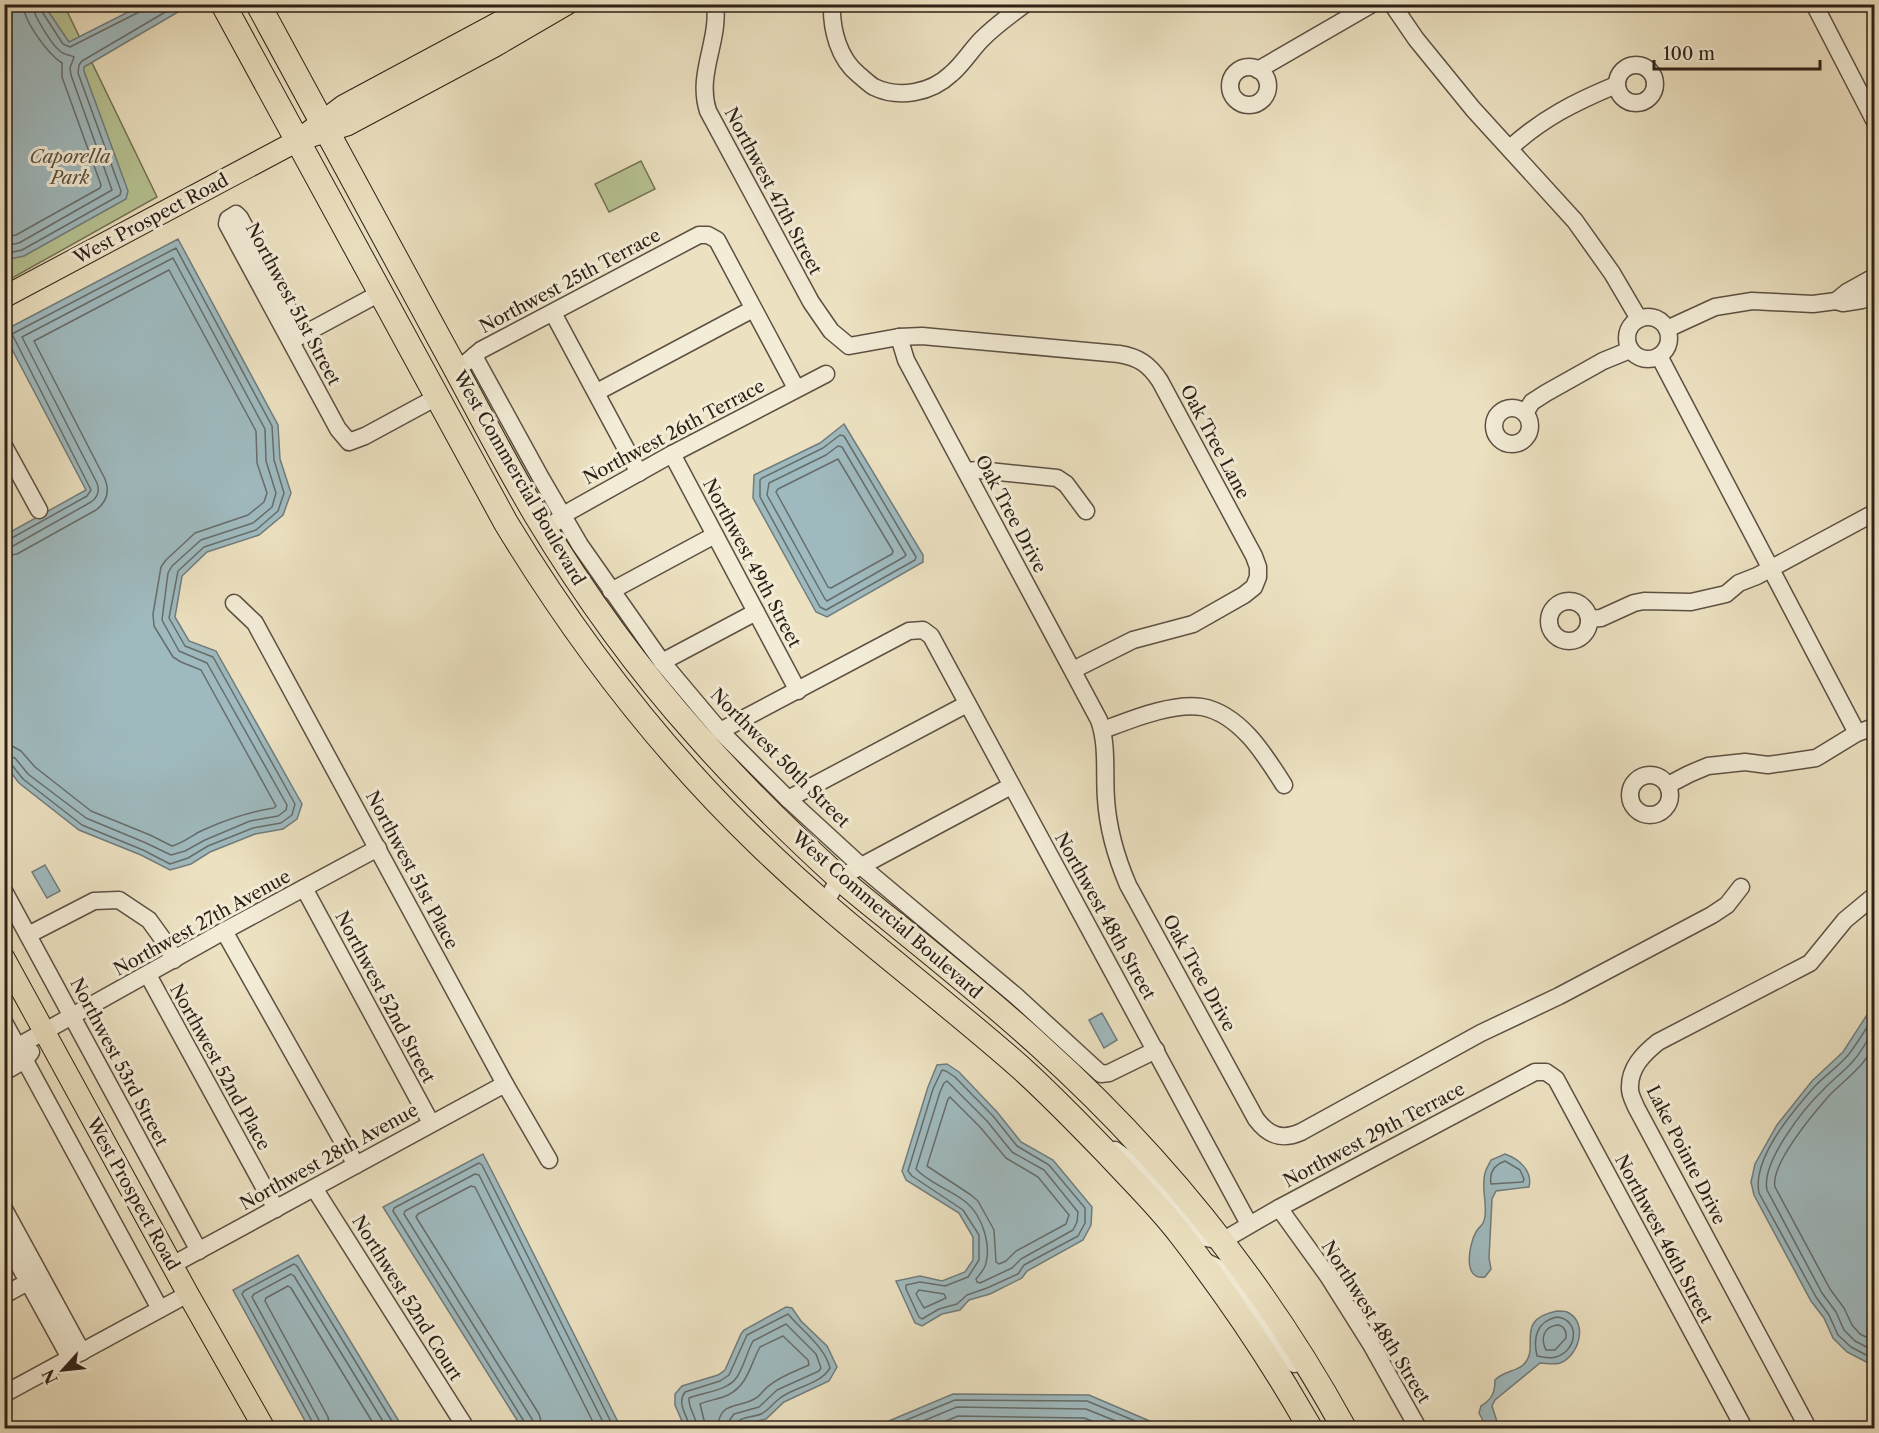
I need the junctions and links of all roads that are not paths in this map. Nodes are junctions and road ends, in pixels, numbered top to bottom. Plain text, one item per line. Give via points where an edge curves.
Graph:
1 (223, 4) edge
2 (258, 4) edge
3 (533, 4) edge
4 (567, 4) edge
5 (716, 4) edge
6 (832, 4) edge
7 (1025, 4) edge
8 (1372, 4) edge
9 (1392, 4) edge
10 (1814, 4) edge
11 (1258, 70) dead end
12 (1616, 85) dead end
13 (1875, 120) edge
14 (324, 127) junction
15 (297, 141) junction
16 (1510, 148) junction
17 (1873, 287) edge
18 (380, 293) junction
19 (4, 297) edge
20 (753, 309) junction
21 (553, 313) junction
22 (1639, 319) junction
23 (1667, 329) junction
24 (899, 337) junction
25 (297, 338) junction
26 (1630, 350) junction
27 (474, 356) junction
28 (1659, 356) junction
29 (826, 374) dead end
30 (459, 375) junction
31 (796, 388) junction
32 (597, 392) junction
33 (437, 397) junction
34 (1525, 413) dead end
35 (4, 446) edge
36 (672, 454) junction
37 (966, 471) junction
38 (639, 473) junction
39 (39, 510) dead end
40 (1086, 511) dead end
41 (1875, 513) edge
42 (555, 525) junction
43 (715, 535) junction
44 (1769, 569) junction
45 (611, 591) junction
46 (234, 603) dead end
47 (756, 612) junction
48 (1589, 619) dead end
49 (662, 662) junction
50 (1072, 670) junction
51 (798, 691) junction
52 (968, 704) junction
53 (1875, 727) edge
54 (1103, 730) junction
55 (720, 731) junction
56 (1857, 733) junction
57 (1284, 785) dead end
58 (1011, 786) junction
59 (1668, 786) dead end
60 (788, 799) junction
61 (378, 849) junction
62 (861, 866) junction
63 (839, 878) junction
64 (304, 888) junction
65 (1741, 888) dead end
66 (4, 891) edge
67 (1875, 896) edge
68 (825, 904) junction
69 (224, 931) junction
70 (28, 935) junction
71 (4, 958) edge
72 (174, 960) junction
73 (148, 975) junction
74 (72, 1016) junction
75 (4, 1022) edge
76 (45, 1032) junction
77 (1156, 1050) junction
78 (16, 1053) edge
79 (4, 1072) edge
80 (1546, 1072) joint
81 (505, 1084) junction
82 (431, 1123) junction
83 (1083, 1128) junction
84 (549, 1160) dead end
85 (356, 1165) junction
86 (314, 1188) junction
87 (1279, 1208) junction
88 (4, 1209) edge
89 (276, 1209) junction
90 (1249, 1224) junction
91 (4, 1238) edge
92 (1222, 1241) junction
93 (199, 1251) junction
94 (1198, 1259) junction
95 (172, 1265) junction
96 (28, 1282) junction
97 (188, 1294) junction
98 (4, 1295) edge
99 (160, 1309) junction
100 (76, 1355) junction
101 (1324, 1392) junction
102 (4, 1394) edge
103 (264, 1428) edge
104 (466, 1428) edge
105 (1310, 1428) edge
106 (1344, 1428) edge
107 (1418, 1428) edge
108 (1744, 1428) edge
109 (1808, 1428) edge

1 - 15 highway, West Commercial Boulevard
2 - 14 highway, West Commercial Boulevard
3 - 14 main road, West Prospect Road via 343,106
4 - 14 main road, West Prospect Road via 347,125
5 - 24 street, Northwest 47th Street via 716,28 704,85 708,111 811,302 831,331 849,346
6 - 7 street via 838,49 852,70 873,87 900,93 937,86 981,40
8 - 11 street
9 - 16 street via 1473,109
10 - 13 street
12 - 16 street via 1548,118
14 - 15 main road, West Prospect Road
14 - 30 highway, West Commercial Boulevard
15 - 18 highway, West Commercial Boulevard
15 - 19 main road, West Prospect Road
16 - 22 street via 1575,221
17 - 23 street via 1846,292 1836,301 1813,304 1752,301 1715,307
18 - 25 street
18 - 33 highway, West Commercial Boulevard
20 - 21 street, Northwest 25th Terrace via 717,240 699,235
20 - 31 street
20 - 32 street
21 - 27 street, Northwest 25th Terrace
21 - 32 street
22 - 23 street via 1653,318
22 - 26 street via 1626,336
23 - 28 street via 1668,346
24 - 37 street, Oak Tree Drive via 906,360
24 - 50 street, Oak Tree Lane via 922,336 1140,359 1160,381 1254,556 1258,577 1244,595 1194,624 1133,640
25 - 25 street, Northwest 51st Street via 240,218 232,215 227,224
25 - 33 street, Northwest 51st Street via 338,429 349,442
26 - 28 street via 1640,358
26 - 34 street via 1546,393 1532,402
27 - 30 street, Northwest 25th Terrace
27 - 42 street, Northwest 50th Street
28 - 44 street
29 - 31 street, Northwest 26th Terrace
30 - 42 highway, West Commercial Boulevard via 522,490
31 - 36 street, Northwest 26th Terrace
32 - 38 street
33 - 42 highway via 460,410 508,492
33 - 68 highway, West Commercial Boulevard via 527,558 617,687 719,804
35 - 39 street
36 - 38 street, Northwest 26th Terrace
36 - 43 street, Northwest 49th Street
37 - 40 street via 1057,478
37 - 50 street, Oak Tree Drive
38 - 42 street, Northwest 26th Terrace
41 - 44 street
42 - 45 street, Northwest 50th Street via 580,545
42 - 63 highway, West Commercial Boulevard via 590,599 678,715 765,808
43 - 45 street
43 - 47 street, Northwest 49th Street
44 - 48 street via 1726,594 1691,602 1644,601
44 - 56 street
45 - 49 street, Northwest 50th Street
46 - 61 street, Northwest 51st Place via 255,623
47 - 49 street
47 - 51 street, Northwest 49th Street
49 - 55 street, Northwest 50th Street
50 - 54 street, Oak Tree Drive
51 - 52 street, Northwest 48th Street via 909,631 923,630 931,636
51 - 55 street
52 - 58 street, Northwest 48th Street
52 - 60 street
53 - 56 street
54 - 57 street via 1159,711 1209,709 1227,718 1250,738
54 - 65 street, Oak Tree Drive via 1107,814 1123,873 1256,1119 1274,1136 1301,1132 1481,1033 1712,915
55 - 60 street, Northwest 50th Street
56 - 59 street via 1816,758 1768,765 1744,762 1708,766
58 - 62 street
58 - 77 street, Northwest 48th Street
60 - 62 street, Northwest 50th Street
61 - 64 street, Northwest 27th Avenue
61 - 81 street, Northwest 51st Place
62 - 63 street
62 - 77 street, Northwest 50th Street via 1016,996 1101,1074
63 - 68 street
63 - 92 highway, West Commercial Boulevard via 1039,1044 1107,1108 1171,1177
64 - 69 street, Northwest 27th Avenue
64 - 82 street, Northwest 52nd Street
66 - 70 street, Northwest 53rd Street
67 - 109 street, Lake Pointe Drive via 1845,920 1810,963 1644,1053 1634,1068 1629,1090
68 - 83 highway, West Commercial Boulevard via 1022,1068
69 - 72 street, Northwest 27th Avenue
69 - 85 street
70 - 72 street via 94,902 119,900 149,920
70 - 74 street, Northwest 53rd Street
71 - 76 main road, West Prospect Road
72 - 73 street, Northwest 27th Avenue
73 - 74 street, Northwest 27th Avenue
73 - 89 street, Northwest 52nd Place
74 - 76 street, Northwest 27th Avenue
74 - 93 street, Northwest 53rd Street
75 - 78 street
76 - 78 street, Northwest 27th Avenue
76 - 95 main road, West Prospect Road
77 - 90 street, Northwest 48th Street
78 - 79 street, Northwest 27th Avenue
78 - 99 street
80 - 87 street, Northwest 29th Terrace via 1535,1072
80 - 108 street, Northwest 46th Street via 1556,1079
81 - 82 street, Northwest 28th Avenue
81 - 84 street, Northwest 51st Place
82 - 85 street, Northwest 28th Avenue
83 - 92 street, West Commercial Boulevard via 1142,1169 1200,1237
83 - 94 highway, West Commercial Boulevard
85 - 86 street, Northwest 28th Avenue
86 - 89 street, Northwest 28th Avenue
86 - 104 street, Northwest 52nd Court
87 - 90 street, Northwest 29th Terrace
87 - 107 street, Northwest 48th Street via 1328,1276
88 - 100 street
89 - 93 street, Northwest 28th Avenue
90 - 92 street, Northwest 29th Terrace
91 - 96 street
92 - 101 highway, West Commercial Boulevard
93 - 95 street, Northwest 28th Avenue
94 - 101 street, West Commercial Boulevard via 1223,1269 1295,1365
94 - 105 highway, West Commercial Boulevard via 1254,1337
95 - 97 main road, West Prospect Road
96 - 98 street
96 - 100 street
97 - 99 street
97 - 103 main road, West Prospect Road
99 - 100 street
100 - 102 street
101 - 106 highway, West Commercial Boulevard

